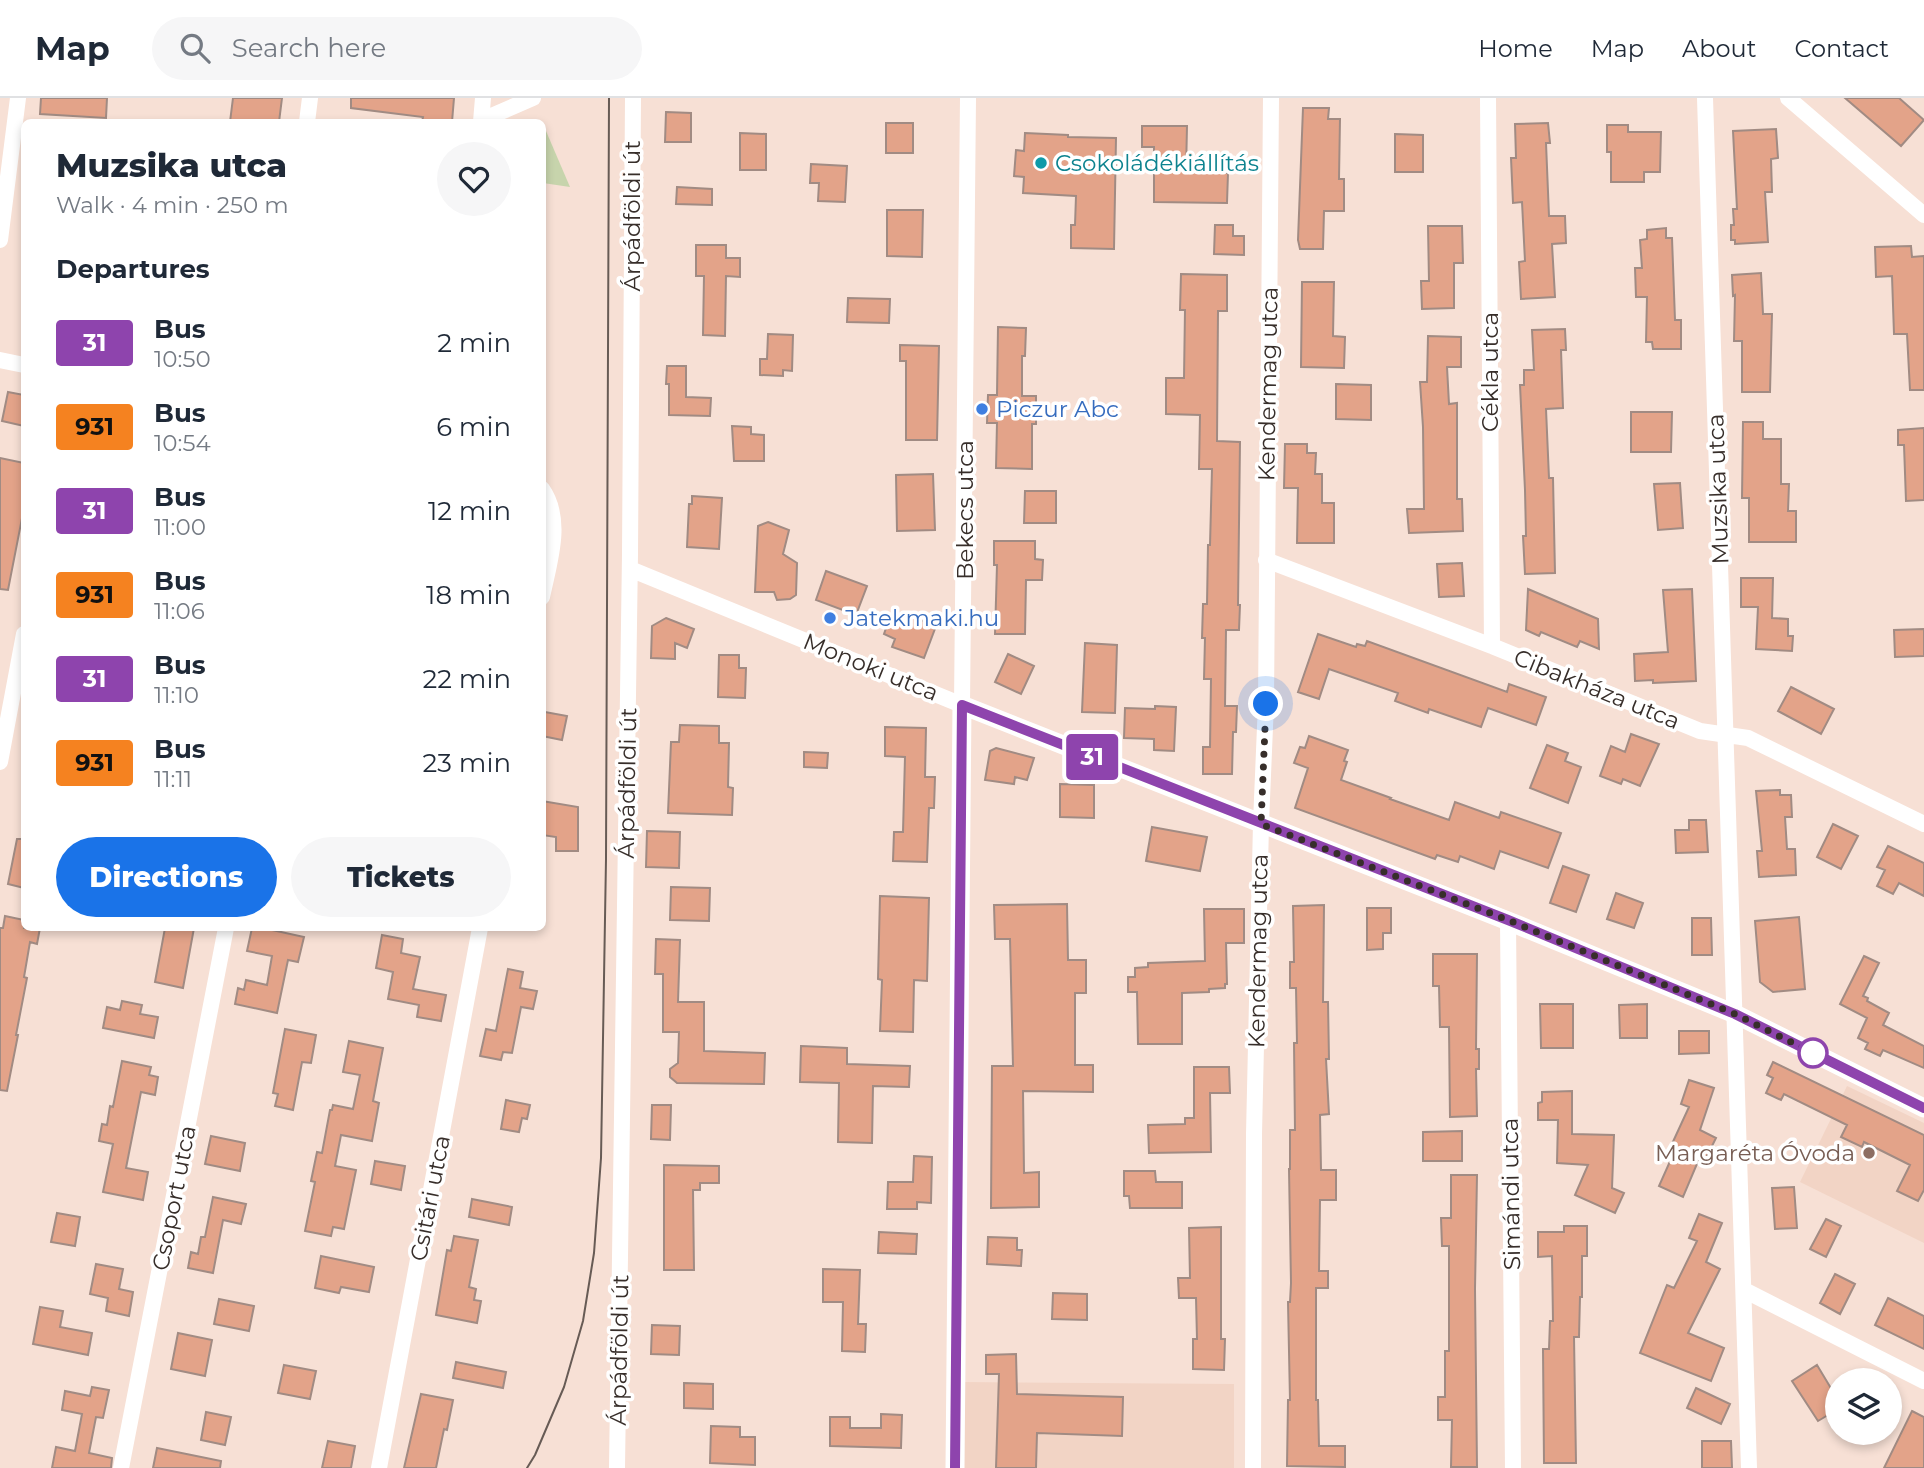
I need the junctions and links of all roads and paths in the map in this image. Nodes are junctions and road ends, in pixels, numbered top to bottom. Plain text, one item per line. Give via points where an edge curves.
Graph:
1 (18, 98) edge
2 (310, 98) edge
3 (483, 98) edge
4 (533, 98) edge
5 (633, 98) edge
6 (968, 98) edge
7 (1271, 98) edge
8 (1488, 98) edge
9 (1705, 98) edge
10 (1788, 98) edge
11 (307, 119) edge
12 (481, 119) edge
13 (486, 119) edge
14 (1924, 215) edge
15 (0, 240) edge
16 (0, 360) edge
17 (21, 364) edge
18 (546, 497) edge
19 (1266, 560) junction
20 (630, 569) junction
21 (546, 575) edge
22 (1492, 646) junction
23 (21, 650) edge
24 (962, 705) junction
25 (1726, 736) junction
26 (0, 762) edge
27 (1261, 824) junction
28 (1924, 824) edge
29 (1508, 920) junction
30 (225, 931) edge
31 (479, 931) edge
32 (1735, 1014) junction
33 (1924, 1108) edge
34 (1744, 1290) junction
35 (1924, 1381) edge
36 (121, 1468) edge
37 (379, 1468) edge
38 (617, 1468) edge
39 (955, 1468) edge
40 (1253, 1468) edge
41 (1513, 1468) edge
42 (1749, 1468) edge

1 - 15 street
2 - 11 street
3 - 12 street
4 - 13 street
5 - 20 street, Árpádföldi út
6 - 24 street, Bekecs utca
7 - 19 street, Kendermag utca
8 - 22 street, Cékla utca
9 - 25 street, Muzsika utca
10 - 14 street
16 - 17 street
18 - 21 street via 555,527
19 - 22 street, Cibakháza utca
19 - 27 street, Kendermag utca
20 - 24 street, Monoki utca
20 - 38 street, Árpádföldi út
22 - 25 street, Cibakháza utca via 1700,731
23 - 26 street
24 - 27 street, Monoki utca
24 - 39 street, Bekecs utca
25 - 28 street, Cibakháza utca via 1748,738
25 - 32 street, Muzsika utca
27 - 29 street, Monoki utca
27 - 40 street, Kendermag utca
29 - 32 street, Monoki utca
29 - 41 street, Simándi utca
30 - 36 street, Csoport utca
31 - 37 street, Csitári utca
32 - 33 street, Monoki utca
32 - 34 street, Muzsika utca
34 - 35 street
34 - 42 street, Muzsika utca

